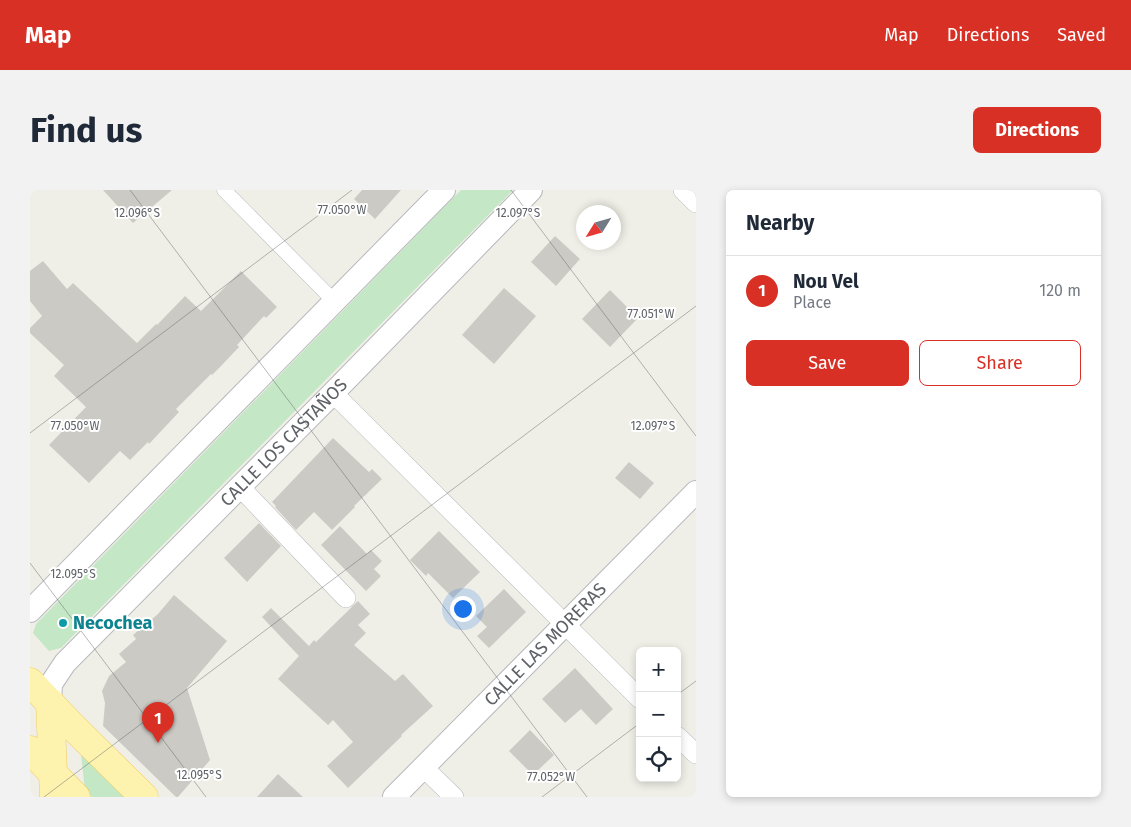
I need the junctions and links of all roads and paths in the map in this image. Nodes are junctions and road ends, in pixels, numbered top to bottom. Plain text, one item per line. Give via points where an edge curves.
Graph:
1 (224, 190) edge
2 (444, 190) edge
3 (530, 190) edge
4 (683, 190) edge
5 (696, 203) edge
6 (334, 301) junction
7 (333, 393) junction
8 (240, 487) junction
9 (696, 492) edge
10 (346, 598) dead end
11 (30, 611) edge
12 (564, 624) junction
13 (30, 682) edge
14 (636, 695) edge
15 (50, 702) junction
16 (678, 737) edge
17 (30, 750) edge
18 (696, 754) edge
19 (424, 768) junction
20 (53, 785) edge
21 (76, 797) edge
22 (144, 797) edge
23 (394, 797) edge
24 (454, 797) edge

1 - 6 street
2 - 6 street
3 - 7 street, CALLE LOS CASTAÑOS
4 - 5 street
6 - 11 street
7 - 8 street, CALLE LOS CASTAÑOS
7 - 12 street
8 - 10 street
8 - 15 street, CALLE LOS CASTAÑOS via 65,663 51,684
9 - 12 street, CALLE LAS MORERAS
12 - 14 street
12 - 19 street, CALLE LAS MORERAS
13 - 15 main road
15 - 20 main road
15 - 22 main road
16 - 18 street
17 - 20 main road
19 - 23 street, CALLE LAS MORERAS
19 - 24 street
20 - 21 main road

